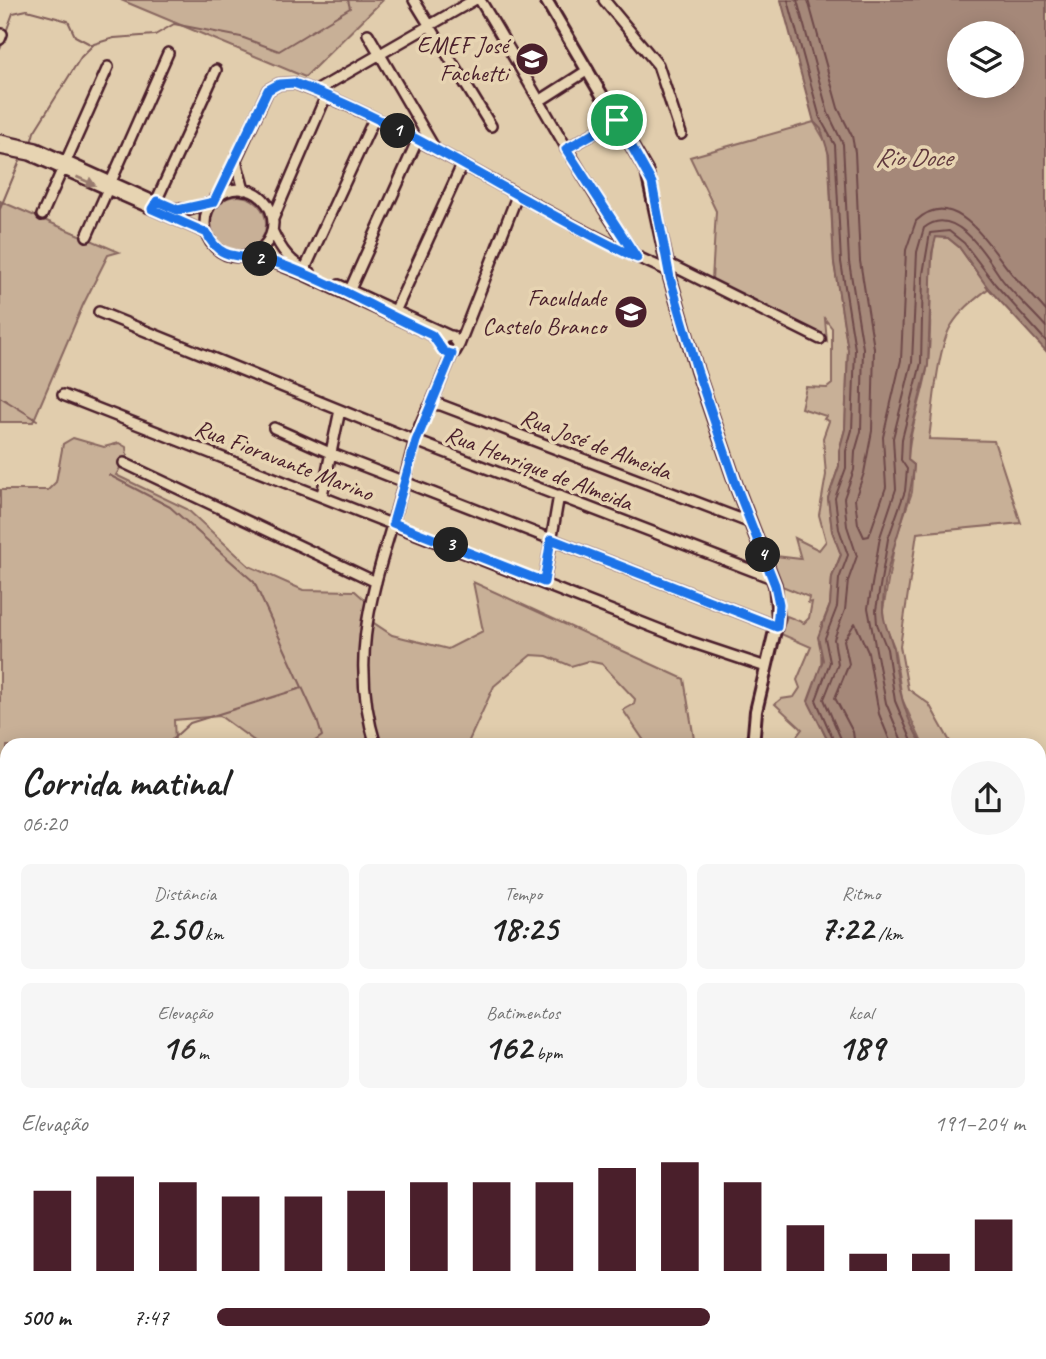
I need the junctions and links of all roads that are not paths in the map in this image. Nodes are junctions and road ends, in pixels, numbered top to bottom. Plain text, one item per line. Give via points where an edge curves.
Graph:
1 (414, 0) edge
2 (477, 0) edge
3 (546, 0) edge
4 (604, 0) edge
5 (429, 26) junction
6 (368, 34) dead end
7 (168, 53) dead end
8 (379, 54) junction
9 (108, 67) dead end
10 (216, 70) dead end
11 (588, 70) junction
12 (316, 91) junction
13 (326, 96) junction
14 (541, 100) junction
15 (374, 120) junction
16 (617, 120) junction
17 (491, 126) dead end
18 (681, 134) dead end
19 (0, 140) edge
20 (418, 141) junction
21 (0, 149) edge
22 (435, 149) junction
23 (566, 149) junction
24 (236, 159) junction
25 (462, 165) junction
26 (64, 166) junction
27 (110, 186) junction
28 (244, 190) junction
29 (517, 196) junction
30 (216, 200) junction
31 (280, 201) junction
32 (267, 204) junction
33 (155, 205) junction
34 (42, 215) dead end
35 (272, 219) junction
36 (272, 230) junction
37 (207, 233) junction
38 (87, 236) dead end
39 (246, 257) junction
40 (637, 258) junction
41 (668, 267) junction
42 (303, 272) junction
43 (349, 293) junction
44 (99, 312) dead end
45 (472, 313) junction
46 (394, 314) junction
47 (450, 336) junction
48 (820, 339) dead end
49 (441, 344) junction
50 (459, 345) junction
51 (452, 354) junction
52 (63, 395) dead end
53 (430, 405) junction
54 (340, 410) junction
55 (274, 428) dead end
56 (416, 441) junction
57 (330, 453) junction
58 (124, 463) dead end
59 (404, 482) junction
60 (322, 495) junction
61 (559, 495) junction
62 (393, 523) junction
63 (751, 523) junction
64 (551, 539) junction
65 (772, 578) junction
66 (376, 582) junction
67 (544, 582) junction
68 (777, 627) junction
69 (766, 667) junction
70 (374, 738) edge
71 (753, 738) edge

1 - 5 street
2 - 5 street
2 - 14 street
3 - 11 main road
4 - 18 street via 658,65
5 - 8 street
5 - 17 street
6 - 8 street
7 - 27 street
8 - 12 street
8 - 22 street
9 - 26 street
10 - 33 street
11 - 14 street
11 - 16 main road
12 - 13 street
12 - 24 street via 294,83 268,90
13 - 15 street
13 - 31 street
14 - 23 street
15 - 20 street
15 - 42 street
16 - 23 street
16 - 41 main road via 652,183
19 - 26 street via 22,143
20 - 22 street
20 - 43 street
21 - 26 street
22 - 25 street
23 - 40 street
24 - 28 street
24 - 30 street
25 - 29 street
25 - 46 street
26 - 27 street
26 - 34 street
27 - 33 street
27 - 38 street
28 - 30 street via 227,192
28 - 32 street
29 - 40 street
29 - 45 street
30 - 33 street via 178,210
30 - 37 street via 206,216
31 - 32 street
31 - 35 street
32 - 35 street
33 - 37 street
35 - 36 street
36 - 39 street via 261,249
36 - 42 street via 282,251
37 - 39 street via 224,254
39 - 42 street
40 - 41 street
41 - 48 street
41 - 63 main road via 700,381
42 - 43 street
43 - 46 street
44 - 54 street, Rua Henrique de Almeida
45 - 47 street
45 - 50 street
46 - 47 street
46 - 49 street
47 - 49 street
47 - 50 street
49 - 51 street via 444,352
50 - 51 street
51 - 53 street
52 - 60 street, Rua Fioravante Marino
53 - 56 street
53 - 63 street, Rua José de Almeida via 441,405
54 - 56 street, Rua Henrique de Almeida
54 - 57 street
55 - 57 street
56 - 59 street
56 - 61 street, Rua Henrique de Almeida
57 - 59 street
57 - 60 street
58 - 66 street
59 - 62 street
59 - 64 street
60 - 62 street, Rua Fioravante Marino
61 - 64 street
61 - 65 street, Rua Henrique de Almeida
62 - 66 street
62 - 67 street, Rua Fioravante Marino
63 - 65 main road
64 - 67 street
64 - 68 street
65 - 68 main road via 778,597
66 - 70 street via 362,666
67 - 69 street, Rua Fioravante Marino
68 - 69 main road
69 - 71 main road

